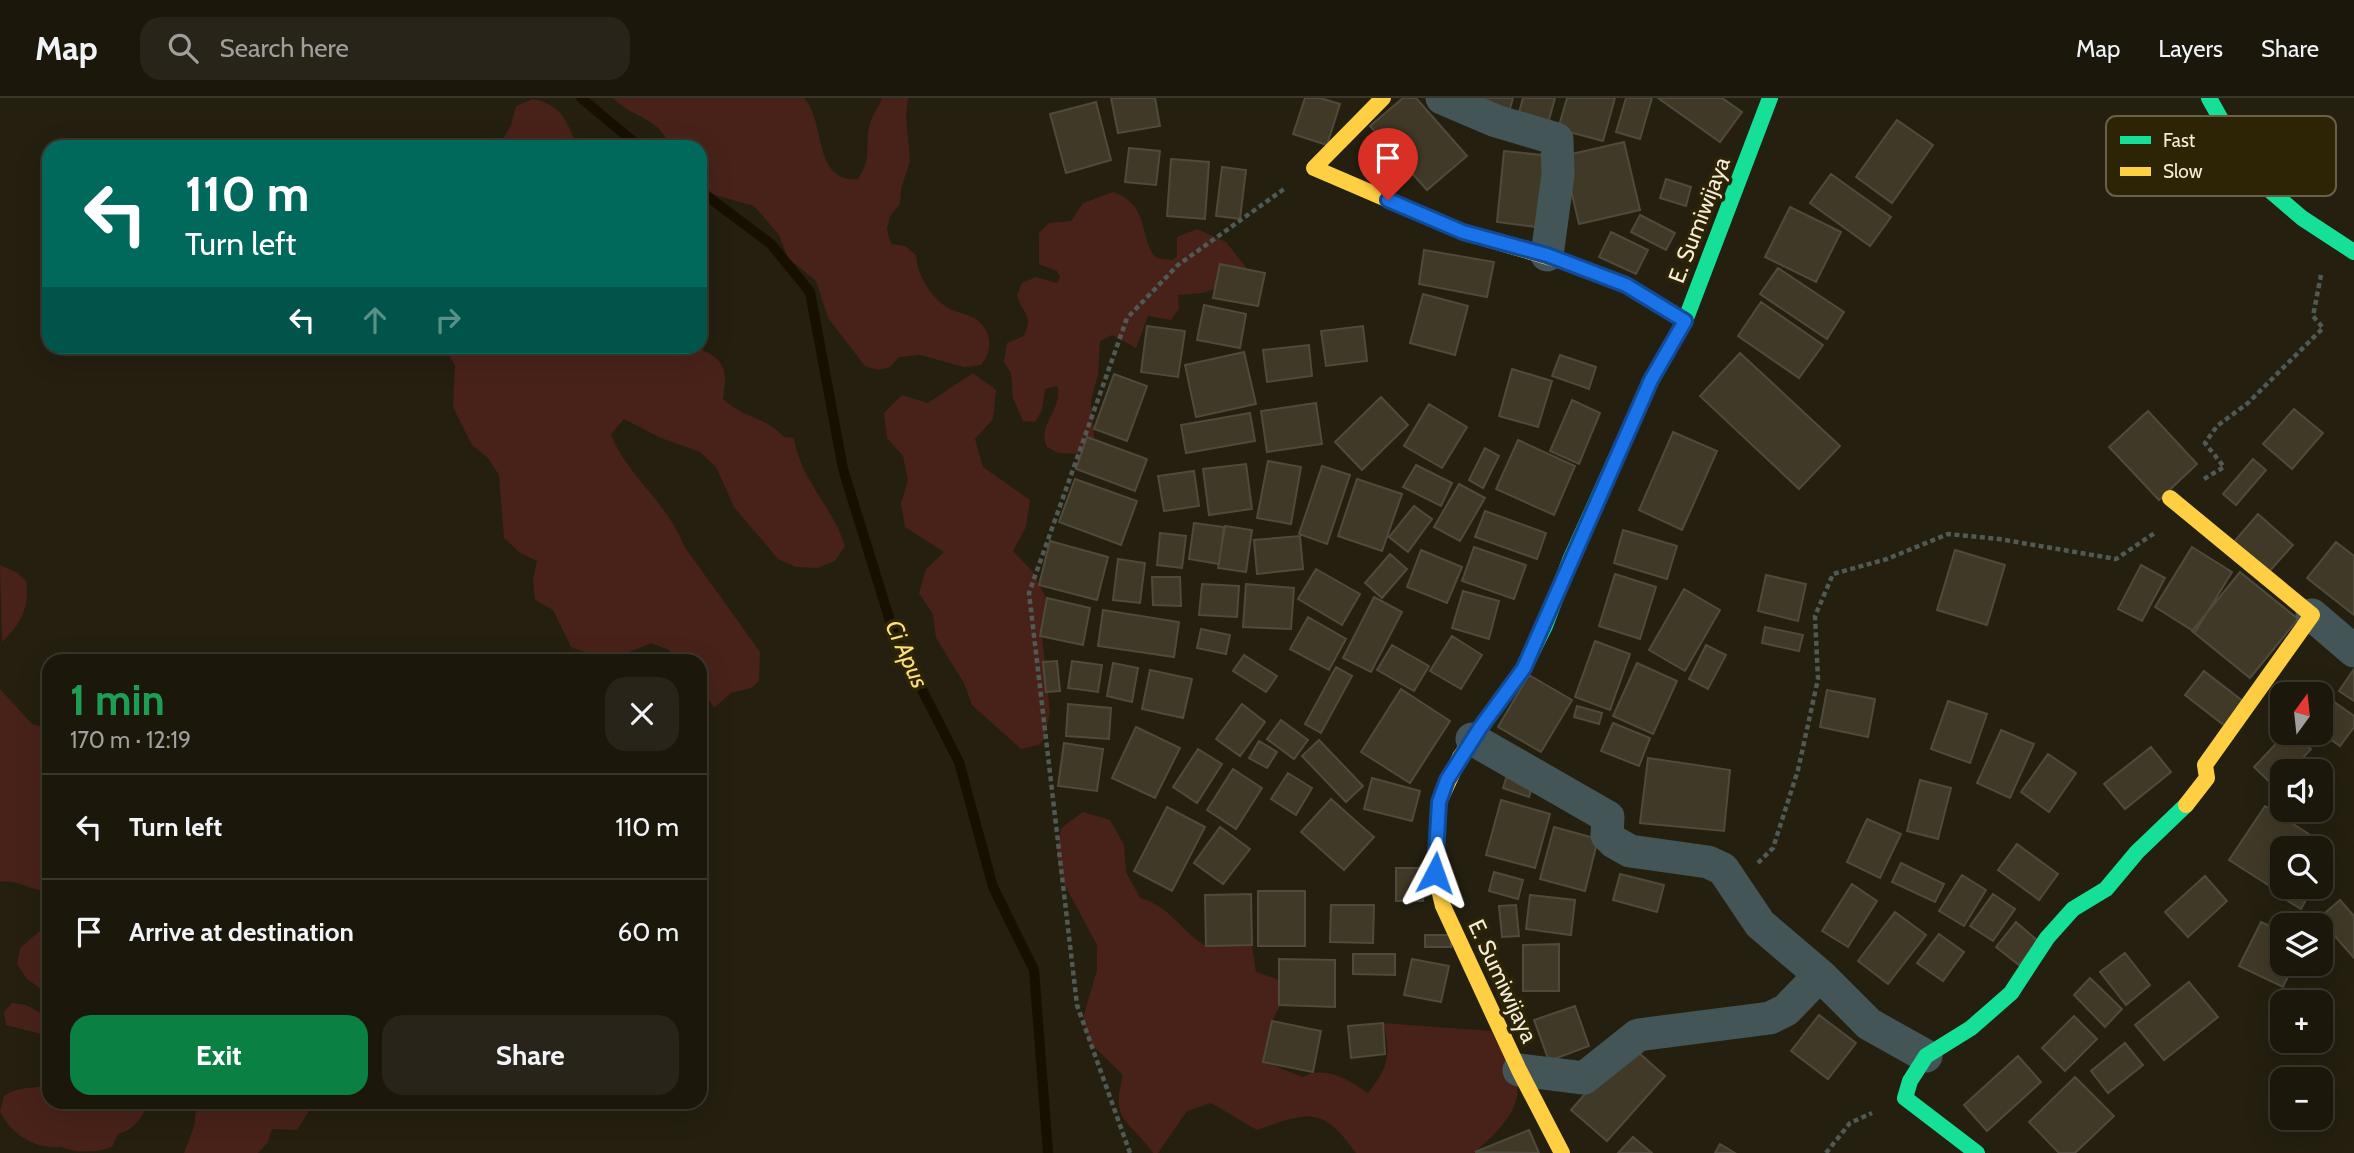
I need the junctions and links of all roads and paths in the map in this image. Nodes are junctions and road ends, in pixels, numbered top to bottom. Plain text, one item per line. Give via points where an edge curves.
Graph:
1 (1383, 98) edge
2 (1442, 98) edge
3 (1770, 98) edge
4 (2209, 98) edge
5 (2219, 116) edge
6 (1314, 168) junction
7 (2276, 196) edge
8 (2329, 236) junction
9 (2354, 252) edge
10 (1547, 255) junction
11 (1685, 321) junction
12 (2170, 498) junction
13 (2312, 615) junction
14 (2354, 651) edge
15 (1472, 739) junction
16 (1735, 889) junction
17 (1820, 975) junction
18 (1926, 1056) junction
19 (1519, 1070) junction
20 (1905, 1098) junction
21 (1130, 1153) edge
22 (1562, 1153) edge
23 (1826, 1153) edge
24 (1977, 1153) edge

1 - 6 street
2 - 10 street via 1496,121 1557,139 1558,175
3 - 11 street, E. Sumiwijaya
4 - 5 street
6 - 10 street via 1463,232
6 - 21 path via 1178,265 1127,318 1029,593 1077,1005
7 - 8 street
8 - 9 street
8 - 12 path via 2314,316 2323,328 2204,443 2224,467
10 - 11 street via 1626,285
11 - 15 street, E. Sumiwijaya via 1651,380 1524,668
12 - 13 street
12 - 16 path via 2155,534 2116,559 1948,534 1887,559 1833,574 1815,616 1818,679 1798,770 1773,848
13 - 14 street
13 - 18 street via 2205,765 2207,778 2197,794 2106,889 2073,909 2011,992 1970,1028
15 - 16 street via 1608,817 1608,835 1614,842 1630,850 1708,862 1723,869
15 - 19 street, E. Sumiwijaya via 1439,802 1435,873 1443,906
16 - 17 street via 1760,924
17 - 18 street via 1869,1024
17 - 19 street via 1786,1010 1770,1018 1638,1035 1584,1078
18 - 20 street
19 - 22 street, E. Sumiwijaya
20 - 23 path via 1850,1123
20 - 24 street

